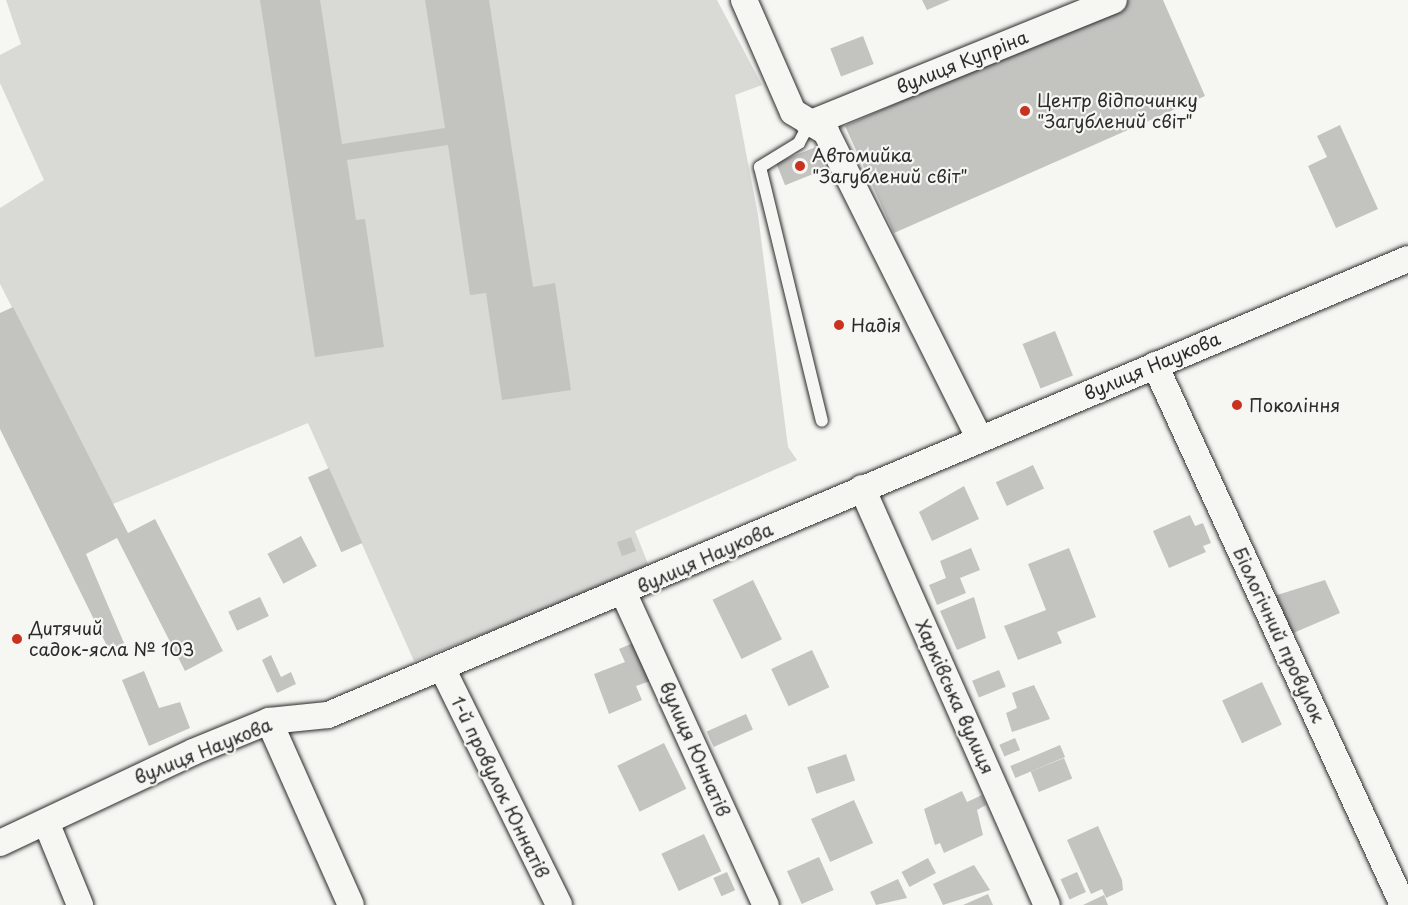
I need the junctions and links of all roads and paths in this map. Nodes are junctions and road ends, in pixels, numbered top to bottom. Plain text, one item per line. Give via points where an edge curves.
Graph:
1 (744, 0) edge
2 (1114, 0) edge
3 (810, 124) junction
4 (1408, 259) edge
5 (1155, 365) junction
6 (822, 421) dead end
7 (979, 438) junction
8 (862, 488) junction
9 (624, 594) junction
10 (441, 668) junction
11 (269, 721) junction
12 (46, 822) junction
13 (0, 843) edge
14 (80, 905) edge
15 (351, 905) edge
16 (559, 905) edge
17 (766, 905) edge
18 (1047, 905) edge
19 (1403, 905) edge

1 - 3 street via 793,112
2 - 3 street, вулиця Купріна
3 - 6 lane via 799,143 759,167
3 - 7 street via 826,132
4 - 5 street, вулиця Наукова
5 - 7 street, вулиця Наукова
5 - 19 street, Біологічний провулок
7 - 8 street, вулиця Наукова
8 - 9 street, вулиця Наукова
8 - 18 street, Харківська вулиця
9 - 10 street, вулиця Наукова
9 - 17 street, вулиця Юннатів
10 - 11 street, вулиця Наукова via 328,715
10 - 16 street, 1-й провулок Юннатів
11 - 12 street, вулиця Наукова
11 - 15 street
12 - 13 street, вулиця Наукова
12 - 14 street

